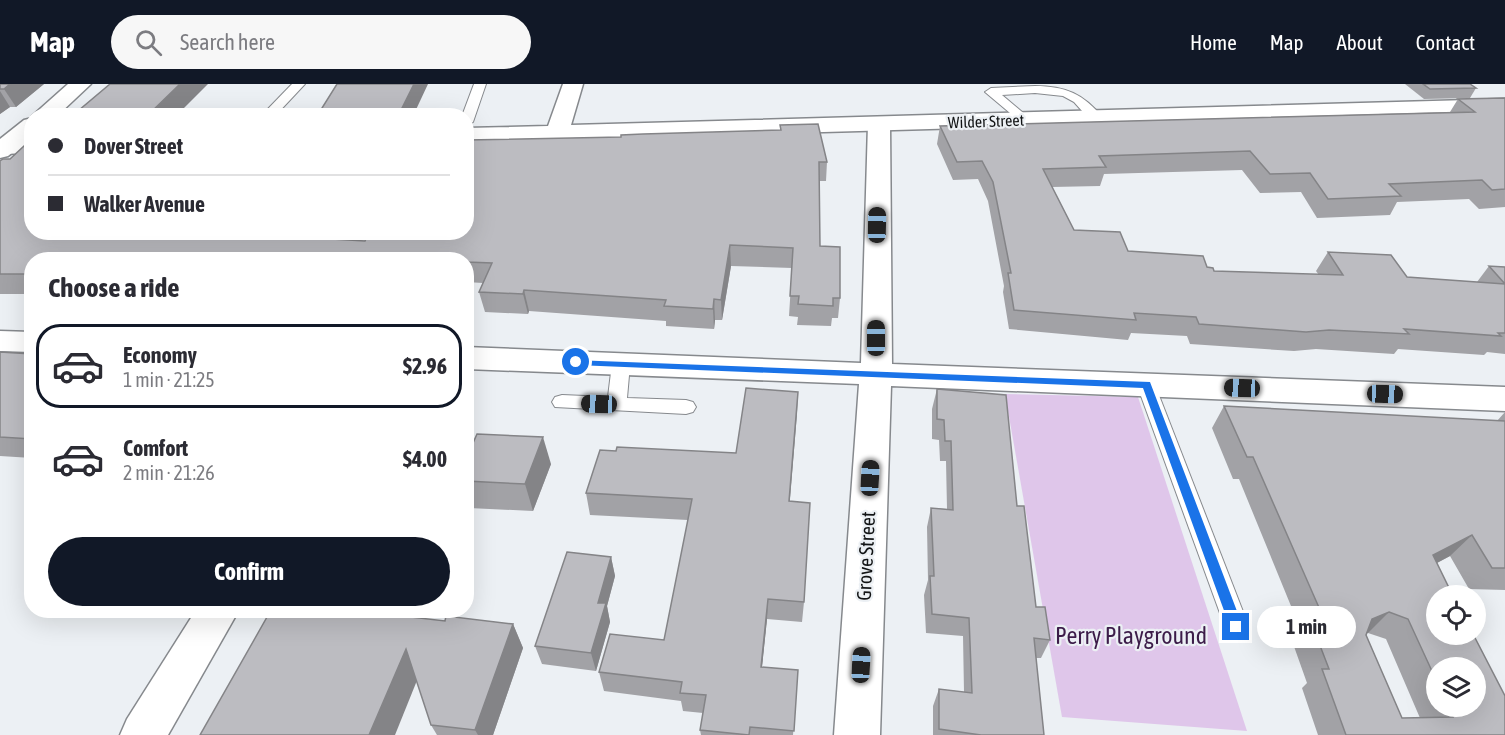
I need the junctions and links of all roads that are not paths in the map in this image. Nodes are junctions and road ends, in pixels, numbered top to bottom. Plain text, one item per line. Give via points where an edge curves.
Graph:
1 (81, 84) edge
2 (299, 84) edge
3 (480, 84) edge
4 (573, 84) edge
5 (979, 84) edge
6 (991, 92) junction
7 (1505, 106) edge
8 (52, 108) edge
9 (275, 108) edge
10 (471, 108) edge
11 (1096, 118) junction
12 (1023, 120) junction
13 (879, 124) junction
14 (24, 131) edge
15 (557, 133) junction
16 (474, 135) edge
17 (24, 147) edge
18 (2, 148) edge
19 (0, 340) edge
20 (24, 342) edge
21 (474, 358) edge
22 (621, 364) junction
23 (876, 374) junction
24 (1146, 385) junction
25 (1505, 399) edge
26 (562, 402) dead end
27 (617, 405) junction
28 (686, 407) dead end
29 (214, 618) edge
30 (1236, 627) dead end
31 (143, 735) edge
32 (857, 735) edge

1 - 8 street
2 - 9 lane
3 - 10 lane
4 - 15 street
5 - 6 lane
6 - 11 lane via 1049,89 1076,97
6 - 12 lane
7 - 11 street, Wilder Street
11 - 12 street, Wilder Street
12 - 13 street, Wilder Street
13 - 15 street, Wilder Street
13 - 23 street, Grove Street
14 - 18 street
15 - 16 street, Wilder Street
17 - 18 street
19 - 20 street
21 - 22 street
22 - 23 street
22 - 27 lane
23 - 24 street
23 - 32 street, Grove Street
24 - 25 street
24 - 30 lane
26 - 27 lane
27 - 28 lane
29 - 31 street

